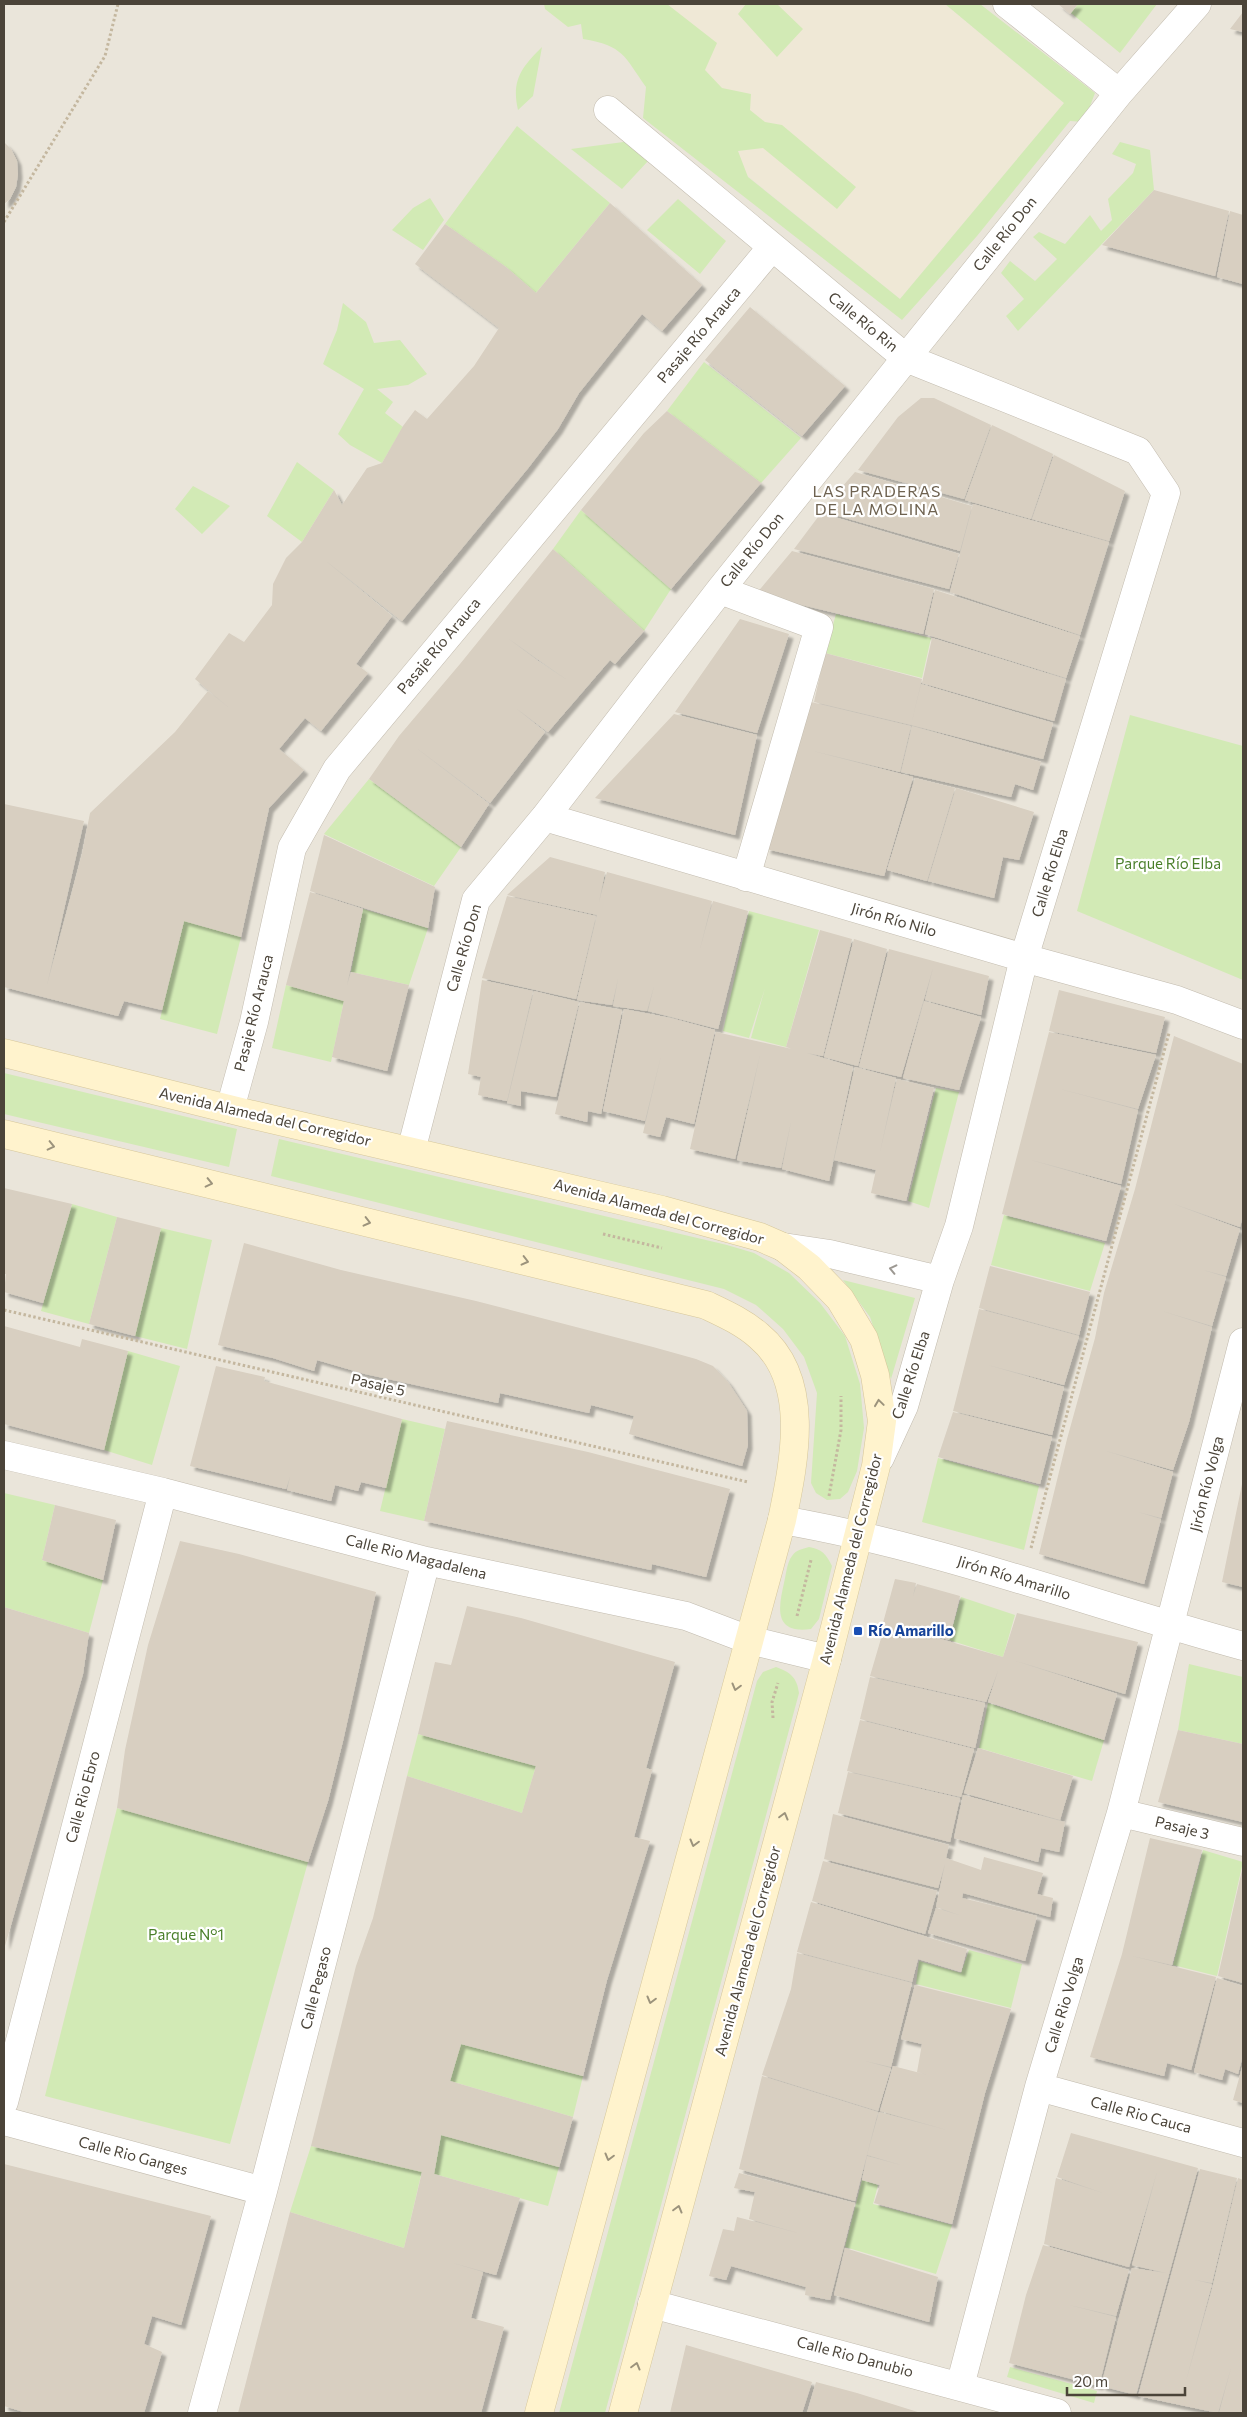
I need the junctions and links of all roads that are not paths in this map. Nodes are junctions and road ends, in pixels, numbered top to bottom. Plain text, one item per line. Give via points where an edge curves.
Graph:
1 (1007, 4) edge
2 (1197, 4) edge
3 (1119, 93) junction
4 (608, 110) dead end
5 (772, 247) junction
6 (906, 358) junction
7 (1152, 473) joint
8 (720, 590) junction
9 (545, 817) junction
10 (746, 877) junction
11 (1024, 958) junction
12 (1243, 1024) edge
13 (4, 1053) edge
14 (230, 1109) junction
15 (4, 1134) edge
16 (411, 1151) junction
17 (783, 1247) junction
18 (940, 1280) junction
19 (1243, 1342) edge
20 (4, 1455) edge
21 (876, 1466) junction
22 (163, 1492) junction
23 (782, 1520) junction
24 (860, 1535) junction
25 (426, 1561) junction
26 (1170, 1626) junction
27 (749, 1640) junction
28 (1243, 1646) edge
29 (827, 1659) junction
30 (1122, 1813) junction
31 (1243, 1842) edge
32 (1039, 2087) junction
33 (4, 2102) edge
34 (4, 2121) edge
35 (1243, 2143) edge
36 (263, 2191) junction
37 (652, 2304) junction
38 (960, 2386) junction
39 (202, 2413) edge
40 (539, 2413) edge
41 (623, 2413) edge
42 (1057, 2413) edge

1 - 3 street
2 - 3 street, Calle Río Don
3 - 6 street, Calle Río Don
4 - 5 street, Calle Río Rin
5 - 6 street, Calle Río Rin
5 - 14 street, Pasaje Río Arauca via 337,769 292,848 254,1022
6 - 7 street, Calle Río Rin via 1138,451
6 - 8 street, Calle Río Don
7 - 11 street, Calle Río Elba via 1166,493
8 - 9 street, Calle Río Don
8 - 10 street via 819,627
9 - 10 street, Jirón Río Nilo
9 - 16 street, Calle Río Don via 476,900
10 - 11 street, Jirón Río Nilo
11 - 12 street, Jirón Río Nilo via 1178,1000
11 - 18 street, Calle Río Elba via 967,1197
13 - 14 main road, Avenida Alameda del Corregidor
14 - 16 main road, Avenida Alameda del Corregidor
15 -> 23 main road via 706,1305 738,1320 760,1336 780,1360 792,1390 795,1427
16 - 17 main road, Avenida Alameda del Corregidor via 662,1210 760,1237
18 -> 17 street via 830,1254
21 -> 17 main road, Avenida Alameda del Corregidor via 882,1421 875,1375 864,1339 840,1299 809,1267
18 - 21 street, Calle Río Elba via 904,1406
19 - 26 street, Jirón Río Volga
20 - 22 street, Calle Rio Magadalena
21 - 24 main road, Avenida Alameda del Corregidor
22 - 25 street, Calle Rio Magadalena
22 - 33 street, Calle Rio Ebro
23 - 24 street, Jirón Río Amarillo
23 - 27 main road
24 - 26 street, Jirón Río Amarillo
24 - 29 main road, Avenida Alameda del Corregidor
25 - 27 street, Calle Rio Magadalena via 686,1616
25 - 36 street, Calle Pegaso
26 - 28 street, Jirón Río Amarillo
26 - 30 street, Calle Rio Volga
27 - 29 street, Calle Rio Magadalena
27 -> 40 main road
37 -> 29 main road, Avenida Alameda del Corregidor
30 - 31 street, Pasaje 3
30 - 32 street, Calle Rio Volga
32 - 35 street, Calle Rio Cauca
32 - 38 street, Calle Rio Volga
34 - 36 street, Calle Rio Ganges
36 - 39 street, Calle Pegaso
37 - 38 street, Calle Rio Danubio
41 -> 37 main road, Avenida Alameda del Corregidor
38 - 42 street, Calle Rio Danubio

